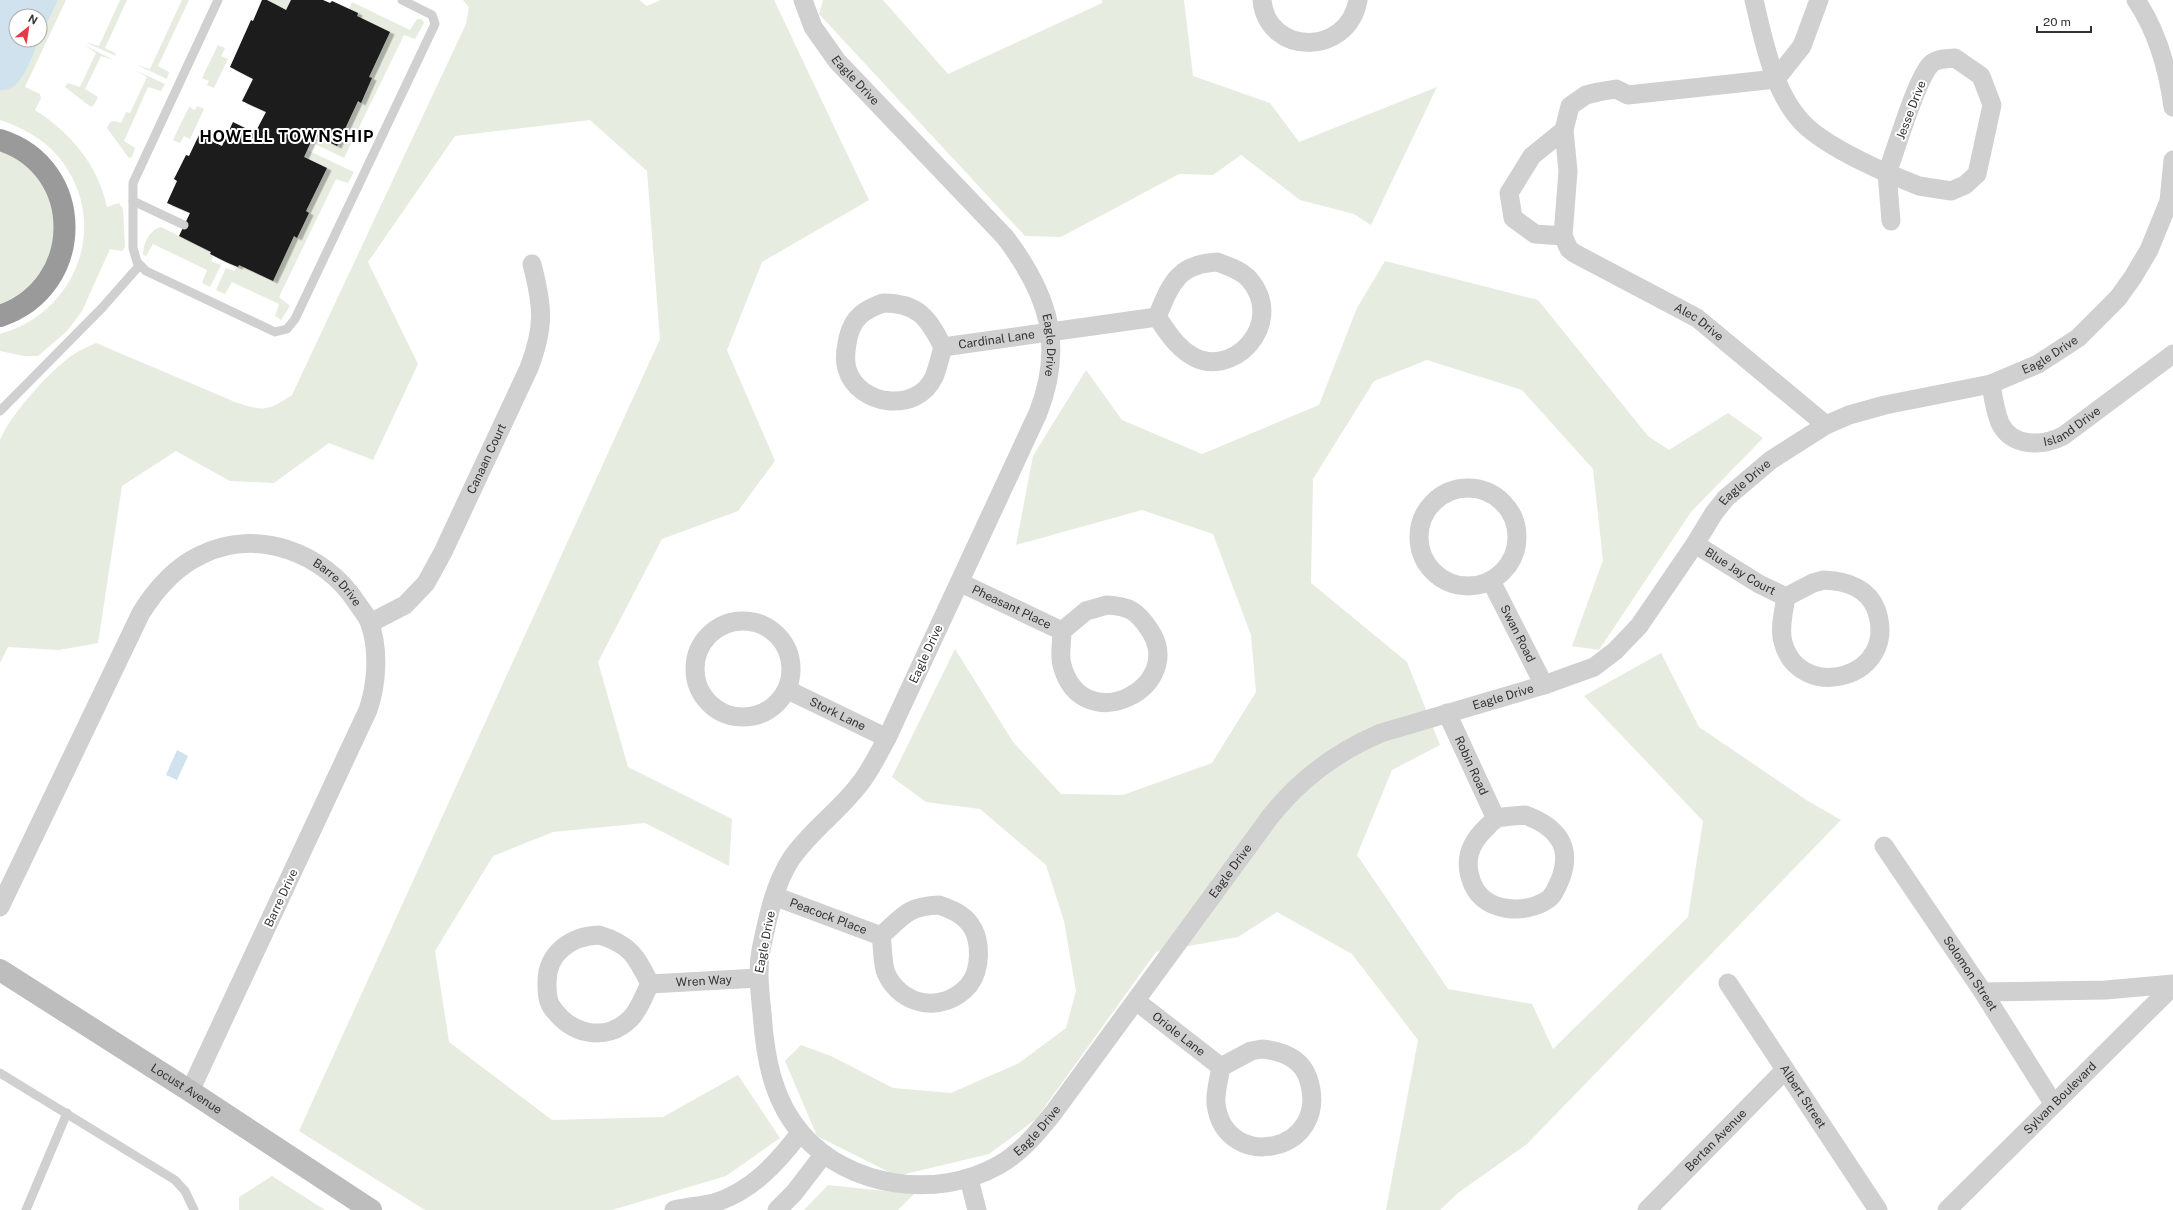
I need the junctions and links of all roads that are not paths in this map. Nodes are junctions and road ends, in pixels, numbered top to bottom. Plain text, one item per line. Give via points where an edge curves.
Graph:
1 (218, 0) edge
2 (402, 0) edge
3 (803, 0) edge
4 (1262, 0) edge
5 (1358, 0) edge
6 (1754, 0) edge
7 (1819, 0) edge
8 (2136, 0) edge
9 (2169, 64) edge
10 (1776, 79) junction
11 (2173, 107) edge
12 (1564, 130) junction
13 (0, 140) edge
14 (2173, 160) edge
15 (1887, 173) junction
16 (133, 201) junction
17 (2171, 201) edge
18 (1891, 221) dead end
19 (184, 225) dead end
20 (1563, 236) junction
21 (532, 264) dead end
22 (139, 266) junction
23 (0, 316) edge
24 (1157, 317) junction
25 (1050, 332) junction
26 (943, 348) junction
27 (2173, 354) edge
28 (1991, 384) junction
29 (0, 411) edge
30 (1826, 425) junction
31 (1695, 544) junction
32 (1491, 582) junction
33 (960, 583) junction
34 (1786, 597) junction
35 (370, 623) junction
36 (1062, 632) junction
37 (1544, 685) junction
38 (788, 690) junction
39 (1447, 713) junction
40 (887, 738) junction
41 (1496, 819) junction
42 (1884, 846) dead end
43 (774, 896) junction
44 (0, 907) edge
45 (882, 936) junction
46 (0, 970) edge
47 (758, 978) junction
48 (1728, 983) dead end
49 (650, 984) junction
50 (2173, 985) edge
51 (1983, 992) junction
52 (1136, 1001) junction
53 (1221, 1067) junction
54 (1785, 1070) junction
55 (0, 1073) edge
56 (190, 1091) junction
57 (2053, 1103) junction
58 (67, 1113) junction
59 (800, 1132) junction
60 (824, 1154) junction
61 (969, 1179) junction
62 (26, 1210) edge
63 (194, 1210) edge
64 (371, 1210) edge
65 (674, 1210) edge
66 (777, 1210) edge
67 (978, 1210) edge
68 (1646, 1210) edge
69 (1878, 1210) edge
70 (1947, 1210) edge

1 - 16 lane via 138,170 133,183
2 - 22 lane via 432,15 435,24 290,326 279,332 270,330
3 - 25 street, Eagle Drive via 813,26 837,61 1005,237 1022,259 1043,303
4 - 5 street via 1268,20 1275,28 1301,43 1323,42 1334,37 1349,24
6 - 10 street, Jesse Drive via 1765,47
7 - 10 street via 1802,46
8 - 9 street
9 - 11 street
10 - 12 street via 1628,95 1616,89 1598,92 1582,97 1570,106
10 - 15 street, Jesse Drive via 1795,114 1808,128 1857,160
12 - 20 street via 1568,171
12 - 20 street via 1532,156 1509,193 1513,218 1535,234
13 - 23 highway via 24,152 47,174 57,191 63,209 65,234 59,262 39,293 24,305
14 - 17 street, Eagle Drive
15 - 15 street, Jesse Drive via 1919,186 1951,191 1966,185 1977,174 1992,106 1981,76 1955,58 1937,60 1931,64 1921,80
15 - 18 street
16 - 19 lane
16 - 22 lane via 132,243
17 - 28 street, Eagle Drive via 2149,250 2133,277 2099,319 2053,356
20 - 30 street, Alec Drive via 1569,249 1574,253 1697,318
21 - 35 street, Canaan Court via 542,308 537,347 529,368 444,552 429,577 405,605
22 - 29 lane via 101,309
24 - 24 street via 1176,277 1188,268 1202,263 1217,262 1236,269 1249,278 1259,295 1262,309 1261,326 1254,339 1240,353 1222,360 1204,360 1190,355 1177,344
24 - 25 street, Cardinal Lane
25 - 26 street, Cardinal Lane
25 - 33 street, Eagle Drive via 1052,359 1048,388
26 - 26 street, Cardinal Lane via 931,323 921,313 896,303 883,303 860,315 850,331 846,368 864,392 882,400 903,401 915,396 934,378
27 - 28 street, Island Drive via 2063,436 2051,442 2035,444 2020,441 2007,432 1997,414
28 - 30 street, Eagle Drive via 1885,405 1849,415
30 - 31 street, Eagle Drive via 1771,460 1726,498
31 - 34 street, Blue Jay Court via 1759,584
31 - 37 street, Eagle Drive via 1639,626 1615,651 1583,672
32 - 32 street via 1505,570 1514,552 1517,534 1510,510 1493,494 1480,490 1447,492 1435,501 1422,524 1420,551 1424,560 1433,572 1446,580 1460,584
32 - 37 street, Swan Road
33 - 36 street, Pheasant Place
33 - 40 street, Eagle Drive
34 - 34 street, Blue Jay Court via 1783,642 1787,653 1807,673 1830,678 1845,676 1870,661 1876,651 1880,631 1879,618 1867,594 1841,580 1824,580
35 - 44 street, Barre Drive via 347,587 329,571 311,558 285,548 257,544 229,546 201,555 181,567 155,591 141,613
35 - 56 street, Barre Drive via 376,664 368,710
36 - 36 street, Pheasant Place via 1061,663 1066,678 1083,696 1094,701 1112,703 1127,700 1138,693 1152,675 1157,653 1152,633 1141,616 1133,610 1119,606 1095,607 1086,611
37 - 39 street, Eagle Drive
38 - 38 street via 790,659 787,650 770,628 761,624 748,620 717,629 705,640 697,656 695,673 700,693 712,708 720,713 734,718 748,718 766,712
38 - 40 street, Stork Lane
39 - 41 street, Robin Road
39 - 52 street, Eagle Drive via 1360,742 1327,761 1297,786 1270,817
40 - 43 street, Eagle Drive via 860,784 809,836 790,860
41 - 41 street via 1475,838 1470,849 1468,863 1474,889 1489,903 1508,910 1528,908 1548,900 1563,873 1564,855 1560,839 1552,828 1542,821 1525,815
42 - 51 street, Solomon Street
43 - 45 street, Peacock Place
43 - 47 street, Eagle Drive via 761,951
45 - 45 street, Peacock Place via 885,971 893,985 913,1001 937,1004 954,997 969,985 975,974 979,954 977,937 970,924 954,910 939,905 909,910
46 - 56 street, Locust Avenue
47 - 49 street, Wren Way
47 - 59 street, Eagle Drive via 767,1064 776,1089
48 - 54 street, Albert Street
49 - 49 street via 636,957 626,946 599,935 586,936 563,947 552,958 548,967 546,991 550,1005 568,1024 583,1032 596,1034 623,1026 632,1017
50 - 51 street, Sylvan Boulevard via 2106,990
50 - 57 street, Sylvan Boulevard
51 - 57 street, Solomon Street
52 - 53 street, Oriole Lane
52 - 61 street, Eagle Drive via 1033,1138 999,1165
53 - 53 street via 1216,1104 1220,1118 1228,1131 1239,1140 1261,1148 1282,1145 1296,1136 1307,1121 1312,1102 1307,1075 1300,1065 1290,1056 1276,1050 1262,1049 1251,1051
54 - 68 street, Bertan Avenue
54 - 69 street, Albert Street
55 - 58 lane
56 - 64 street, Locust Avenue
57 - 70 street, Sylvan Boulevard
58 - 62 lane
58 - 63 lane via 175,1180 185,1191
59 - 60 street, Eagle Drive
59 - 65 street via 782,1156 746,1189 713,1203
60 - 61 street, Eagle Drive via 868,1176 893,1183 918,1185
60 - 66 street via 794,1193
61 - 67 street

